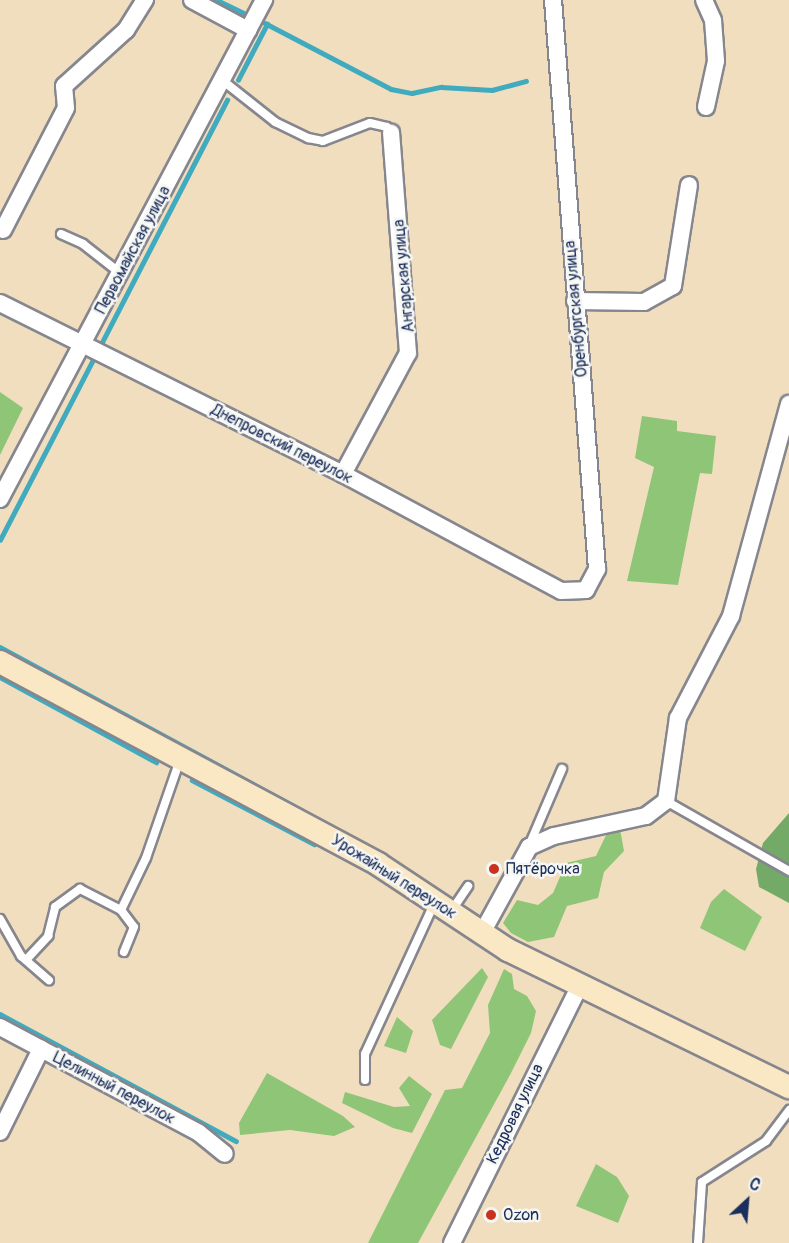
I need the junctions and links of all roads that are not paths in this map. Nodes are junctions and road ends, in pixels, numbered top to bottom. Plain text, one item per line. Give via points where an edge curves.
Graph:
1 (145, 0) edge
2 (192, 0) edge
3 (264, 0) edge
4 (553, 0) edge
5 (704, 0) edge
6 (248, 30) junction
7 (222, 80) junction
8 (706, 107) dead end
9 (392, 133) joint
10 (689, 185) dead end
11 (3, 231) dead end
12 (61, 234) dead end
13 (121, 273) junction
14 (575, 300) junction
15 (0, 303) edge
16 (83, 345) junction
17 (789, 404) edge
18 (343, 474) junction
19 (0, 499) edge
20 (561, 591) joint
21 (0, 662) edge
22 (180, 760) junction
23 (562, 769) dead end
24 (666, 801) junction
25 (529, 847) junction
26 (789, 871) edge
27 (468, 885) dead end
28 (443, 907) junction
29 (121, 910) junction
30 (0, 918) edge
31 (482, 933) junction
32 (124, 952) dead end
33 (26, 960) junction
34 (48, 980) dead end
35 (580, 985) junction
36 (0, 1027) edge
37 (41, 1049) junction
38 (365, 1080) dead end
39 (789, 1087) edge
40 (789, 1110) edge
41 (0, 1132) edge
42 (225, 1154) dead end
43 (452, 1243) edge
44 (698, 1243) edge

1 - 11 street via 126,30 64,86 66,108
2 - 6 street
3 - 6 street, Первомайская улица
4 - 14 street, Оренбургская улица
5 - 8 street via 713,20 716,61
6 - 7 street, Первомайская улица
7 - 9 lane via 275,122 308,138 323,141 370,123 387,127
7 - 13 street, Первомайская улица
9 - 18 street, Ангарская улица via 408,353
10 - 14 street via 673,286 644,302
12 - 13 lane via 82,244
13 - 16 street, Первомайская улица
14 - 20 street, Оренбургская улица via 597,568 586,590
15 - 16 street, Днепровский переулок
16 - 18 street, Днепровский переулок
16 - 19 street, Первомайская улица
17 - 24 street via 731,616 678,718
18 - 20 street, Днепровский переулок
21 - 22 street, Урожайный переулок
22 - 28 street, Урожайный переулок via 378,864
22 - 29 lane via 146,858
23 - 25 lane
24 - 25 street via 646,816 554,836
24 - 26 lane
25 - 31 street
27 - 28 lane
28 - 31 street, Урожайный переулок
28 - 38 lane via 364,1054
29 - 32 lane via 134,927
29 - 33 lane via 80,889 67,895 55,907 48,936
30 - 33 lane via 10,942
31 - 35 street, Урожайный переулок
33 - 34 lane
35 - 39 street, Урожайный переулок
35 - 43 street, Кедровая улица
36 - 37 street, Целинный переулок
37 - 41 street
37 - 42 street, Целинный переулок via 199,1133
40 - 44 lane via 766,1141 702,1182

